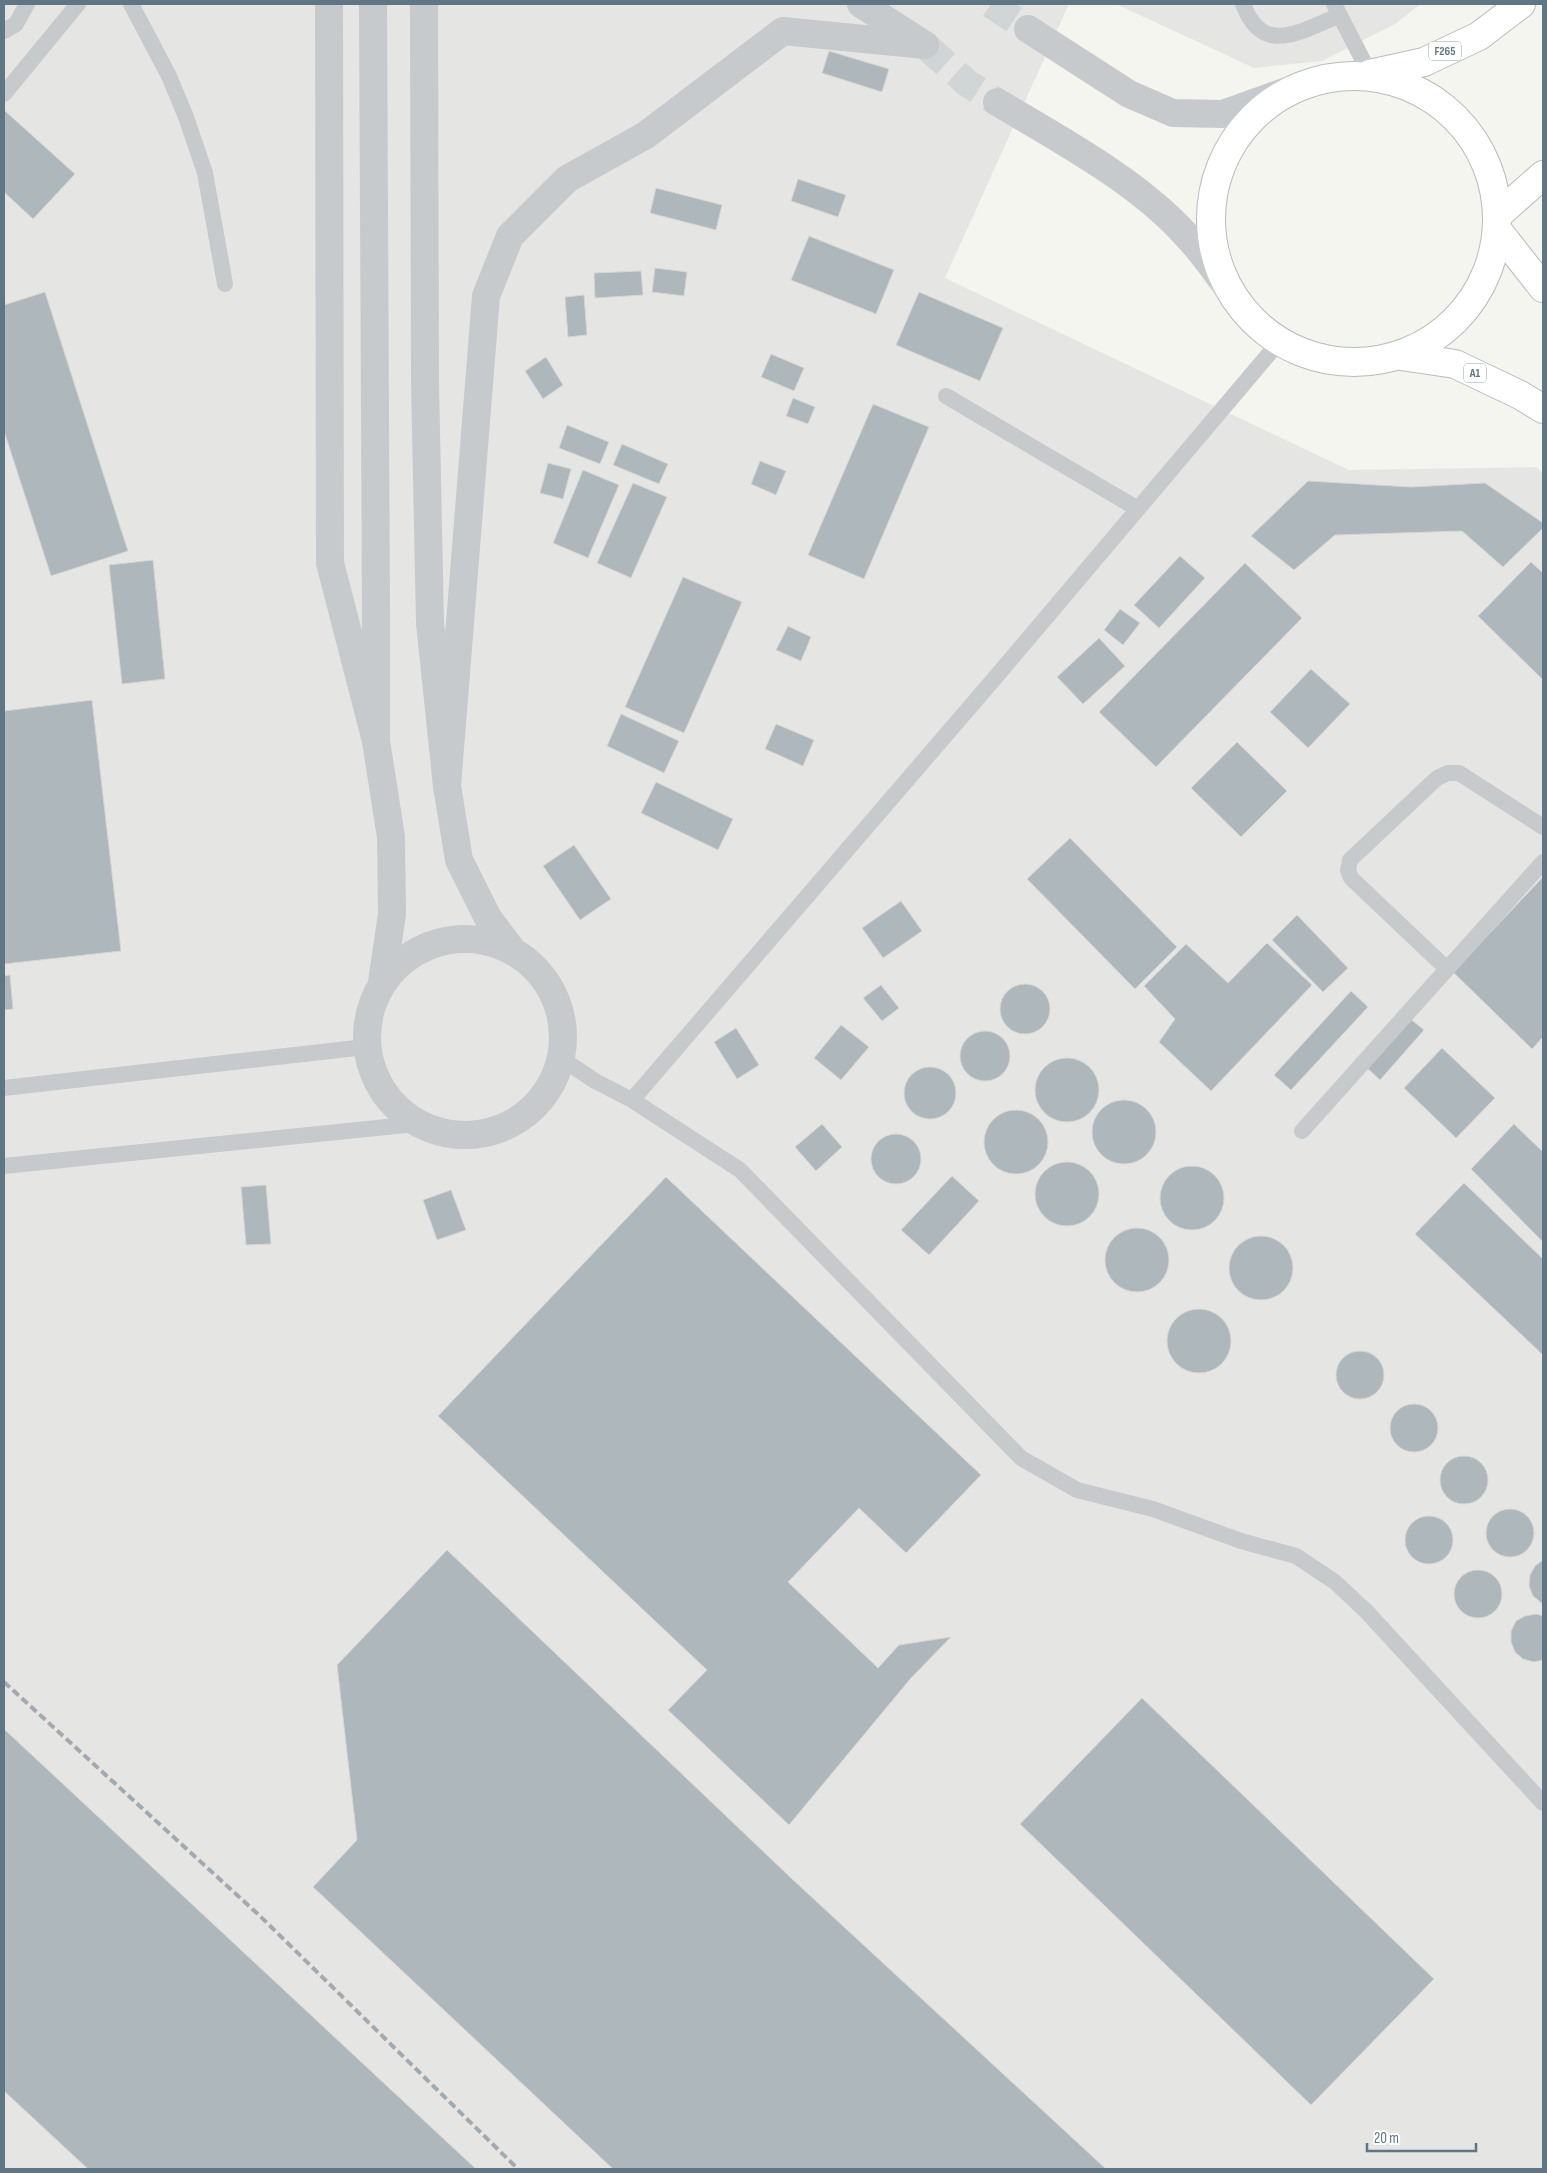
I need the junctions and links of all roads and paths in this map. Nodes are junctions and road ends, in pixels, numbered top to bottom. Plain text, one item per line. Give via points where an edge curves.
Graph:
1 (27, 4) edge
2 (78, 4) edge
3 (131, 4) edge
4 (329, 4) edge
5 (373, 4) edge
6 (424, 4) edge
7 (861, 4) edge
8 (1243, 4) edge
9 (1521, 4) edge
10 (1337, 10) edge
11 (1028, 29) tunnel mouth
12 (4, 31) edge
13 (1365, 75) junction
14 (1290, 90) junction
15 (4, 94) edge
16 (997, 102) tunnel mouth
17 (1543, 175) edge
18 (1499, 223) junction
19 (225, 284) dead end
20 (1228, 288) junction
21 (1543, 288) edge
22 (1279, 342) junction
23 (1401, 356) junction
24 (946, 396) dead end
25 (1543, 410) edge
26 (1138, 508) junction
27 (376, 742) junction
28 (447, 786) junction
29 (1543, 827) edge
30 (1543, 862) edge
31 (513, 951) junction
32 (1447, 968) junction
33 (382, 982) junction
34 (366, 1047) junction
35 (562, 1059) junction
36 (4, 1088) edge
37 (632, 1100) junction
38 (416, 1124) junction
39 (1302, 1131) dead end
40 (4, 1166) edge
41 (1543, 1804) edge

1 - 12 lane via 16,24
2 - 15 lane
3 - 19 lane via 186,116 205,173
4 - 27 street via 330,563
5 - 27 street
6 - 28 street via 425,372 430,623
7 - 28 street via 925,45 783,31 646,135 567,179 510,236 486,296
8 - 10 lane via 1256,28 1283,37
9 - 13 main road, F265 via 1479,36 1424,62
10 - 13 lane
11 - 14 street via 1129,94 1173,113 1223,114
13 - 14 main road via 1324,79
13 - 18 main road via 1402,84 1440,104 1470,134 1490,172
14 - 20 main road via 1252,117 1222,163 1212,198 1212,244
16 - 20 street via 1084,153 1148,199 1185,233
17 - 18 main road
18 - 21 main road
18 - 23 main road via 1483,285 1448,329
20 - 22 main road via 1250,318
22 - 23 main road via 1318,358 1360,364
22 - 26 lane
23 - 25 main road, A1 via 1455,364 1520,394
24 - 26 lane
26 - 37 lane
27 - 33 street via 391,837 392,914
28 - 31 street via 459,860 488,918
29 - 32 lane via 1459,773 1448,773 1437,778 1350,860 1348,870 1351,878
30 - 32 lane
31 - 33 street via 486,941 456,938 427,945 402,960
31 - 35 street via 540,972 556,998 564,1028
32 - 39 lane
33 - 34 street via 368,1013
34 - 36 lane
34 - 38 street via 374,1078 392,1104
35 - 37 lane
35 - 38 street via 551,1087 531,1111 506,1128 476,1136 445,1134
37 - 41 lane via 740,1170 1021,1458 1077,1490 1153,1509 1296,1556 1336,1582
38 - 40 lane

